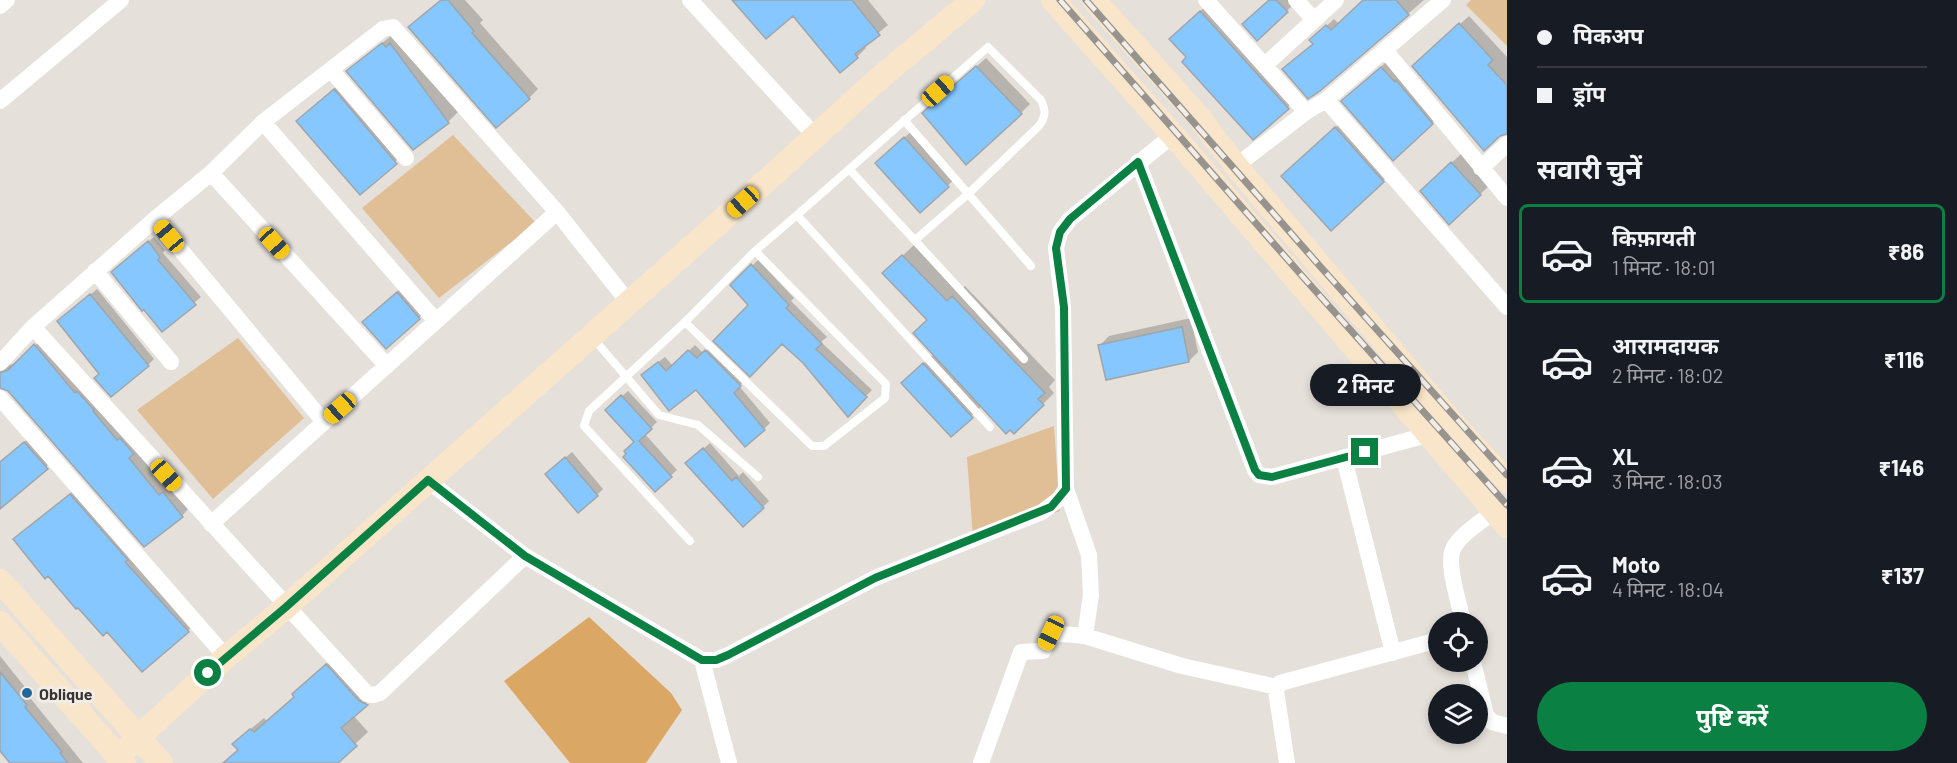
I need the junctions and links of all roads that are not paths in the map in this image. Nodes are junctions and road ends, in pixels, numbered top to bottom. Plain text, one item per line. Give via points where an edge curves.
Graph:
1 (7, 0) edge
2 (121, 0) edge
3 (690, 0) edge
4 (973, 0) edge
5 (1053, 0) edge
6 (1094, 0) edge
7 (1206, 0) edge
8 (1296, 0) edge
9 (1336, 0) edge
10 (1443, 0) edge
11 (0, 6) edge
12 (1314, 20) junction
13 (1385, 50) junction
14 (1265, 65) junction
15 (332, 70) junction
16 (1326, 100) junction
17 (0, 101) edge
18 (1306, 112) junction
19 (904, 120) junction
20 (263, 122) junction
21 (1173, 135) junction
22 (816, 137) junction
23 (1507, 144) edge
24 (406, 158) dead end
25 (1138, 162) junction
26 (1236, 166) junction
27 (1481, 168) junction
28 (849, 169) junction
29 (211, 173) junction
30 (968, 194) junction
31 (1507, 198) edge
32 (557, 212) junction
33 (797, 214) junction
34 (155, 219) junction
35 (915, 240) junction
36 (755, 251) junction
37 (1031, 266) dead end
38 (95, 271) junction
39 (628, 303) junction
40 (1507, 307) edge
41 (436, 321) junction
42 (685, 322) junction
43 (33, 327) junction
44 (590, 335) junction
45 (1024, 359) dead end
46 (171, 362) dead end
47 (0, 363) edge
48 (387, 366) junction
49 (626, 377) junction
50 (0, 398) edge
51 (324, 422) junction
52 (990, 427) dead end
53 (1427, 435) junction
54 (1344, 458) junction
55 (758, 477) dead end
56 (428, 480) junction
57 (1507, 481) edge
58 (1066, 489) junction
59 (1501, 519) edge
60 (211, 524) junction
61 (690, 541) dead end
62 (525, 556) junction
63 (0, 581) edge
64 (286, 607) junction
65 (1461, 612) edge
66 (0, 623) edge
67 (1085, 636) junction
68 (1428, 643) edge
69 (1393, 653) junction
70 (226, 657) junction
71 (702, 660) junction
72 (1475, 672) edge
73 (1277, 687) junction
74 (1507, 726) edge
75 (139, 738) junction
76 (121, 760) edge
77 (161, 763) edge
78 (729, 763) edge
79 (981, 763) edge
80 (1287, 763) edge

1 - 11 street
2 - 17 street
3 - 22 street
4 - 22 street
5 - 21 street
6 - 26 street via 1197,115
7 - 14 street
8 - 12 street
9 - 12 street
10 - 13 street
12 - 14 street
13 - 16 street
13 - 27 street
14 - 18 street
15 - 20 street
15 - 24 street
15 - 32 street via 383,29 393,27
16 - 18 street
16 - 40 street
18 - 26 street
19 - 28 lane
19 - 30 lane
19 - 30 lane via 988,47 1041,100 1045,117 1039,126
20 - 29 street
20 - 41 street
21 - 25 street
21 - 53 street
22 - 39 street
23 - 27 street
25 - 54 street via 1255,470 1259,475 1272,477
25 - 58 street via 1070,219 1060,232 1056,248 1064,307
26 - 57 street via 1457,428
27 - 31 street
28 - 33 lane
28 - 35 lane
29 - 34 street
29 - 48 street
30 - 35 lane
30 - 37 lane
32 - 39 street
32 - 41 street
33 - 36 lane
33 - 52 lane
34 - 38 street
34 - 51 street
35 - 45 lane
36 - 42 lane
36 - 42 lane via 886,384 885,398 824,446 812,446
38 - 43 street
38 - 46 street
39 - 44 street
41 - 48 street
42 - 49 lane
43 - 47 street
43 - 60 street
44 - 49 lane
44 - 56 street
48 - 51 street
49 - 55 lane via 659,415 698,425
49 - 61 lane via 589,411 584,426
50 - 70 street
51 - 60 street
53 - 54 street
53 - 59 street
54 - 69 street
56 - 62 street
56 - 64 street
58 - 67 street via 1089,555 1091,595
58 - 71 street via 1059,500 1042,512 875,578 728,655
59 - 65 street via 1460,540 1453,549 1451,562
60 - 64 street
62 - 64 street via 376,694 367,694
62 - 71 street
63 - 75 street
64 - 70 street
66 - 76 street
67 - 73 street via 1182,666
67 - 79 street via 1051,633 1043,651 1021,652
68 - 69 street
69 - 73 street via 1285,680
70 - 75 street
71 - 78 street
72 - 74 street via 1486,715 1492,722
73 - 80 street
75 - 76 street
75 - 77 street

